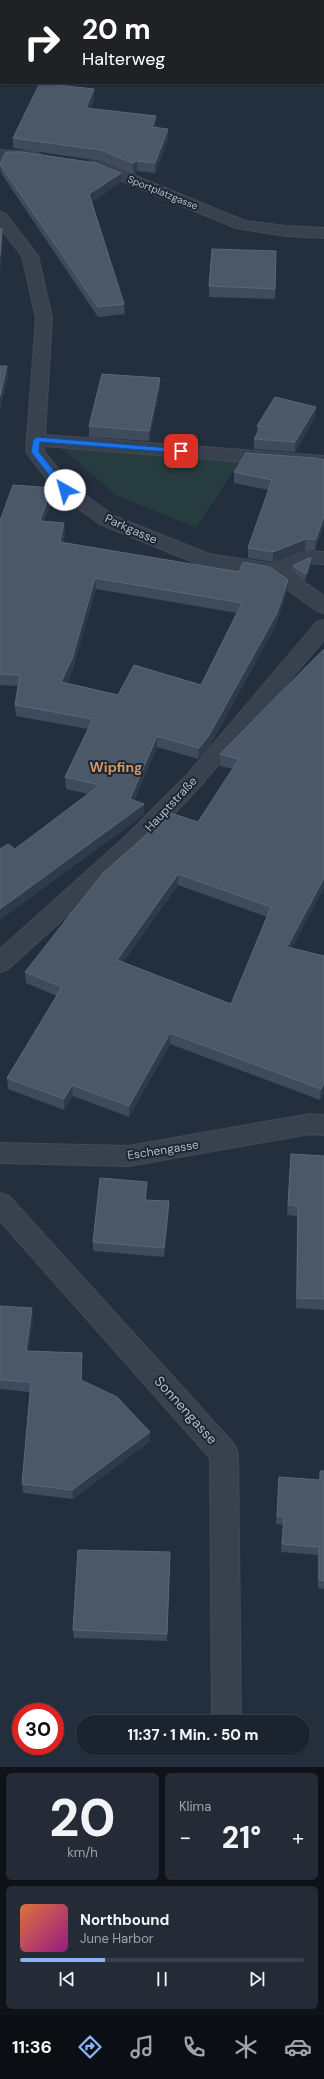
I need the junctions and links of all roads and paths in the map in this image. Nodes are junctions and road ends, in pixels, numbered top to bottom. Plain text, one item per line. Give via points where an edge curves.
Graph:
1 (0, 155) edge
2 (46, 159) edge
3 (78, 164) edge
4 (0, 217) edge
5 (324, 233) edge
6 (37, 440) junction
7 (324, 462) edge
8 (324, 558) edge
9 (275, 571) junction
10 (324, 606) edge
11 (324, 627) edge
12 (0, 963) edge
13 (324, 1125) edge
14 (0, 1153) edge
15 (0, 1204) edge
16 (227, 1715) edge

1 - 2 street
3 - 5 street, Sportplatzgasse via 101,167 242,225
4 - 6 street, Parkgasse via 30,256 44,318
6 - 7 street
6 - 9 street, Parkgasse via 35,452 65,490 107,520 204,560
8 - 9 street via 306,557
9 - 10 street
11 - 12 street, Hauptstraße via 194,780 134,842
13 - 14 street, Eschengasse via 310,1124 128,1156
15 - 16 street, Sonnengasse via 224,1453

